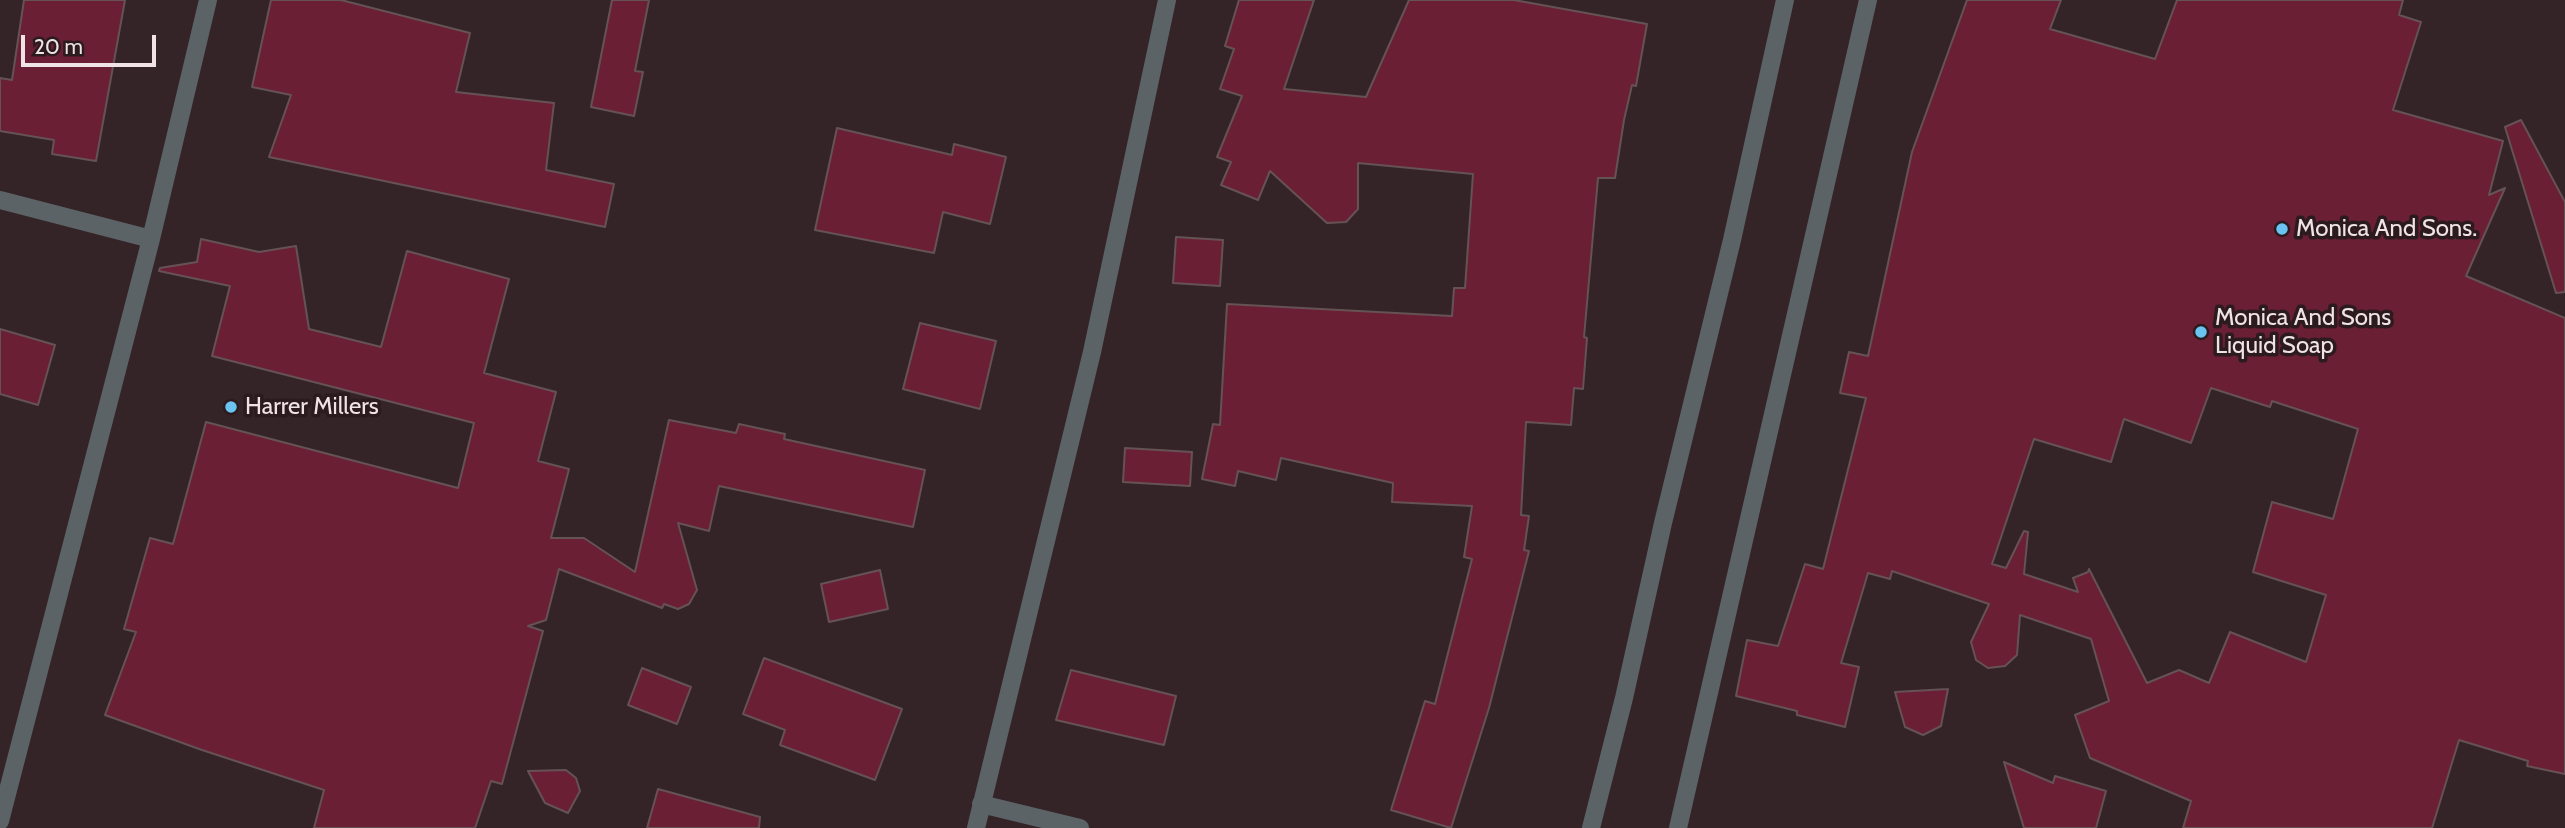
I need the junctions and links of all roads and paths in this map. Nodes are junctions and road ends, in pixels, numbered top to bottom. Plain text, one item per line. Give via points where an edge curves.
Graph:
1 (208, 0) edge
2 (1167, 0) edge
3 (1785, 0) edge
4 (1868, 0) edge
5 (0, 200) edge
6 (151, 239) junction
7 (981, 804) junction
8 (0, 821) edge
9 (976, 828) edge
10 (1080, 828) edge
11 (1591, 828) edge
12 (1678, 828) edge

1 - 6 street
2 - 7 street via 1092,352
3 - 11 street
4 - 12 street
5 - 6 street
6 - 8 street
7 - 9 street
7 - 10 street

